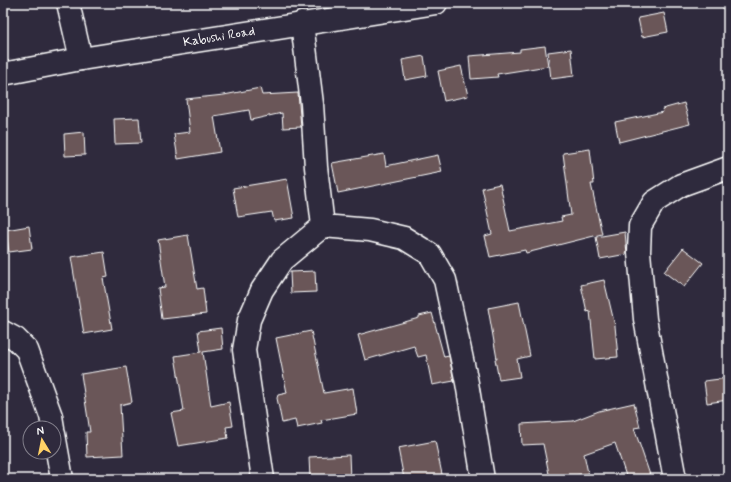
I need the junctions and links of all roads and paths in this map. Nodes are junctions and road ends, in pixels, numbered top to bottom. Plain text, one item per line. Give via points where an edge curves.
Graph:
1 (68, 3) edge
2 (436, 3) edge
3 (302, 24) junction
4 (82, 59) junction
5 (3, 74) edge
6 (728, 168) edge
7 (323, 226) junction
8 (3, 332) edge
9 (52, 420) edge
10 (59, 460) edge
11 (62, 479) edge
12 (263, 479) edge
13 (483, 479) edge
14 (675, 479) edge

1 - 4 street
2 - 3 street, Kabushi Road
3 - 4 street, Kabushi Road
3 - 7 street
4 - 5 street, Kabushi Road
6 - 14 street via 681,185 654,202 640,226 638,252 645,319
7 - 12 street via 282,260 262,290 249,320 244,350
7 - 13 street via 370,230 404,238 430,254 445,280 467,383
8 - 9 street via 16,339 27,350
10 - 11 street

